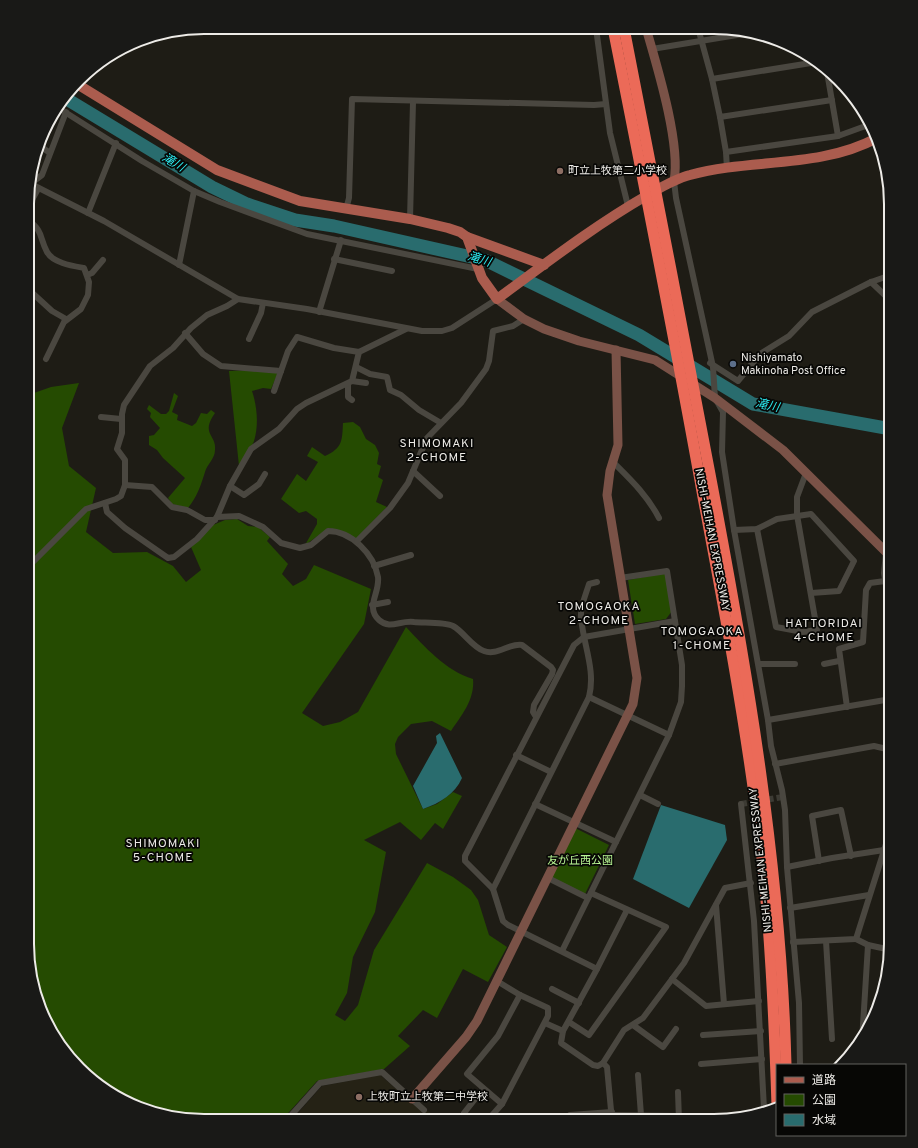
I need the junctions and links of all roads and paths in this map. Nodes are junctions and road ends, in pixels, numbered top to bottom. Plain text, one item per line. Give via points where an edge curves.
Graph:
1 (597, 34) edge
2 (614, 34) edge
3 (625, 34) edge
4 (648, 34) edge
5 (699, 34) edge
6 (736, 35) edge
7 (701, 41) junction
8 (652, 49) junction
9 (809, 63) edge
10 (828, 78) edge
11 (712, 79) junction
12 (81, 87) edge
13 (832, 100) junction
14 (412, 102) junction
15 (606, 104) junction
16 (63, 110) edge
17 (66, 112) junction
18 (720, 117) junction
19 (865, 126) edge
20 (838, 136) junction
21 (871, 140) edge
22 (116, 143) junction
23 (43, 148) edge
24 (726, 152) junction
25 (50, 153) junction
26 (727, 169) junction
27 (35, 180) edge
28 (674, 181) junction
29 (649, 185) junction
30 (35, 187) edge
31 (38, 189) junction
32 (194, 191) junction
33 (34, 196) edge
34 (652, 201) junction
35 (628, 206) junction
36 (346, 209) junction
37 (88, 213) junction
38 (410, 220) junction
39 (34, 226) edge
40 (341, 240) junction
41 (469, 241) junction
42 (334, 259) junction
43 (103, 260) dead end
44 (179, 265) junction
45 (544, 265) junction
46 (478, 269) junction
47 (392, 271) dead end
48 (87, 275) junction
49 (884, 277) edge
50 (871, 282) junction
51 (34, 295) edge
52 (884, 295) edge
53 (238, 299) junction
54 (497, 300) junction
55 (263, 303) junction
56 (319, 312) junction
57 (66, 319) junction
58 (524, 319) junction
59 (406, 329) junction
60 (185, 333) junction
61 (249, 339) dead end
62 (616, 350) junction
63 (359, 352) junction
64 (46, 359) dead end
65 (712, 365) junction
66 (356, 367) junction
67 (281, 372) junction
68 (350, 382) junction
69 (366, 383) dead end
70 (274, 391) dead end
71 (715, 398) junction
72 (352, 400) dead end
73 (101, 417) dead end
74 (121, 419) junction
75 (442, 423) junction
76 (613, 462) junction
77 (413, 471) junction
78 (806, 473) junction
79 (264, 474) dead end
80 (125, 485) junction
81 (230, 486) junction
82 (440, 496) dead end
83 (105, 503) junction
84 (798, 515) junction
85 (659, 518) dead end
86 (216, 519) junction
87 (757, 529) junction
88 (734, 530) junction
89 (357, 541) junction
90 (884, 551) edge
91 (411, 555) dead end
92 (34, 562) edge
93 (374, 566) junction
94 (620, 578) junction
95 (884, 581) edge
96 (597, 582) dead end
97 (811, 593) junction
98 (388, 602) dead end
99 (372, 605) junction
100 (675, 621) junction
101 (629, 628) junction
102 (584, 637) junction
103 (839, 661) junction
104 (759, 664) junction
105 (796, 664) dead end
106 (824, 664) dead end
107 (589, 697) junction
108 (884, 700) edge
109 (847, 707) junction
110 (629, 716) junction
111 (536, 717) junction
112 (768, 720) junction
113 (670, 735) junction
114 (884, 748) edge
115 (516, 756) junction
116 (775, 764) junction
117 (551, 772) junction
118 (640, 795) junction
119 (535, 804) junction
120 (658, 804) dead end
121 (741, 804) dead end
122 (576, 823) junction
123 (616, 842) junction
124 (884, 850) joint
125 (851, 856) junction
126 (819, 861) junction
127 (787, 867) junction
128 (548, 878) junction
129 (751, 883) junction
130 (493, 889) junction
131 (589, 895) junction
132 (869, 895) junction
133 (716, 904) junction
134 (790, 908) junction
135 (626, 910) junction
136 (522, 932) junction
137 (856, 939) junction
138 (826, 941) junction
139 (793, 942) junction
140 (868, 946) junction
141 (884, 949) edge
142 (562, 952) junction
143 (597, 969) junction
144 (672, 979) junction
145 (497, 981) junction
146 (552, 989) dead end
147 (520, 995) junction
148 (759, 1001) junction
149 (579, 1003) junction
150 (724, 1004) junction
151 (569, 1022) junction
152 (545, 1023) junction
153 (633, 1025) junction
154 (863, 1025) edge
155 (676, 1030) dead end
156 (761, 1031) junction
157 (563, 1032) junction
158 (702, 1035) dead end
159 (832, 1040) dead end
160 (762, 1059) junction
161 (603, 1063) junction
162 (701, 1064) dead end
163 (786, 1064) edge
164 (800, 1064) edge
165 (638, 1075) dead end
166 (776, 1083) edge
167 (483, 1089) junction
168 (678, 1092) dead end
169 (412, 1099) junction
170 (502, 1104) junction
171 (764, 1106) edge
172 (424, 1110) dead end
173 (292, 1114) edge
174 (465, 1114) edge
175 (493, 1114) edge
176 (612, 1114) edge
177 (641, 1114) edge
178 (679, 1114) edge

1 - 15 street
2 - 29 highway, NISHI-MEIHAN EXPRESSWAY
3 - 29 highway, NISHI-MEIHAN EXPRESSWAY
4 - 8 street
5 - 7 street
6 - 7 street
7 - 8 street
7 - 11 street
8 - 28 street via 670,128 676,167
9 - 11 street
10 - 13 street
11 - 18 street
12 - 36 main road via 217,170 300,201
13 - 18 street
13 - 20 street
14 - 15 street
14 - 36 street via 352,99
14 - 38 street
15 - 35 street via 610,133
16 - 17 street
17 - 22 street
17 - 25 street
18 - 24 street
19 - 20 street
20 - 24 street
21 - 26 main road via 837,153
22 - 32 street
22 - 37 street
23 - 25 street
24 - 26 street
25 - 27 street via 42,175
26 - 28 main road via 689,175
28 - 35 main road
28 - 65 street
29 - 34 highway, NISHI-MEIHAN EXPRESSWAY
30 - 31 street
31 - 33 street
31 - 37 street
32 - 40 street via 297,231
32 - 44 street
34 - 163 highway, NISHI-MEIHAN EXPRESSWAY via 686,344 735,605 759,757 779,930
34 - 166 highway, NISHI-MEIHAN EXPRESSWAY via 737,681 758,827 769,931
35 - 45 main road
36 - 38 main road
37 - 44 street
38 - 41 main road via 448,228
39 - 48 street via 40,231 49,255 84,268
40 - 42 street
40 - 46 street
41 - 45 main road
41 - 46 main road
42 - 47 street
42 - 56 street
43 - 48 street
44 - 53 street
45 - 54 main road
46 - 54 main road
48 - 57 street via 90,288 84,305
49 - 50 street
50 - 52 street
50 - 65 street via 812,312 789,336 760,354 738,381
51 - 57 street via 52,312
53 - 55 street
53 - 60 street via 210,313
54 - 58 street
54 - 59 street via 452,328 442,331
55 - 56 street
55 - 61 street
56 - 59 street
57 - 64 street
58 - 62 street via 561,335
58 - 75 street via 513,326 493,331 486,369 461,403
59 - 63 street
60 - 67 street via 203,354 221,366
60 - 74 street via 173,348 150,366 124,405
62 - 71 street via 655,360
62 - 76 street via 618,445
63 - 66 street
63 - 67 street via 297,337 288,351
65 - 71 street
66 - 68 street
66 - 75 street via 370,374 387,377 388,387 392,392 401,395
67 - 70 street
68 - 69 street
68 - 72 street via 348,396
68 - 81 street via 306,403 279,429 255,445
71 - 78 street via 754,426
71 - 88 street via 723,412 722,452
73 - 74 street
74 - 80 street via 122,433 117,449 125,460
75 - 77 street via 427,438
76 - 85 street via 643,492
76 - 94 street via 607,495
77 - 82 street
77 - 89 street via 408,483 390,508
78 - 84 street via 797,497
78 - 90 street
79 - 81 street via 259,484 244,495
80 - 83 street via 121,496
80 - 86 street via 152,487 172,507 187,510 205,520
81 - 86 street
83 - 86 street via 107,512 125,528 171,558 197,539
83 - 92 street via 86,509
84 - 87 street via 777,519
84 - 97 street
84 - 97 street via 812,514 854,561 839,591
86 - 89 street via 239,516 262,527 281,543 300,548 312,545 328,531 338,532
87 - 88 street
87 - 97 street via 776,627 803,632 817,630
88 - 104 street
89 - 93 street
91 - 93 street
93 - 99 street via 378,578
94 - 100 street via 667,571
94 - 101 street
95 - 103 street via 870,584 866,590 863,642 839,649
96 - 102 street via 589,584 580,615
98 - 99 street
99 - 111 street via 374,615 388,625 412,622 445,624 456,628 485,652 522,644 553,670 534,705 533,712
100 - 101 street
100 - 113 street via 682,665 682,686 681,702
101 - 102 street
101 - 110 street via 637,678
102 - 107 street via 591,674
102 - 111 street via 574,645
103 - 106 street
103 - 109 street
104 - 105 street
104 - 112 street
107 - 110 street
107 - 117 street
108 - 109 street
109 - 112 street
110 - 113 street
110 - 122 street
111 - 115 street
112 - 116 street
113 - 118 street
114 - 116 street via 874,746
115 - 117 street
115 - 130 street via 464,856 465,861
116 - 127 street via 783,797
117 - 119 street
118 - 120 street
118 - 123 street
119 - 122 street
119 - 130 street
121 - 129 street
122 - 123 street
122 - 128 street
123 - 131 street
124 - 125 street
124 - 132 street
125 - 126 street
125 - 126 street via 841,810 812,816
126 - 127 street
127 - 134 street
128 - 131 street
128 - 136 street
129 - 133 street via 724,888
129 - 148 street
130 - 136 street via 503,921
131 - 135 street
131 - 142 street
132 - 134 street
132 - 137 street
133 - 144 street via 684,963
133 - 150 street
134 - 139 street
135 - 143 street
135 - 151 street via 666,927 589,1035
136 - 142 street
136 - 145 street
137 - 138 street
137 - 140 street
138 - 139 street
138 - 159 street
139 - 164 street via 799,1003
140 - 141 street
140 - 154 street
142 - 143 street
143 - 149 street
144 - 150 street via 706,1006
144 - 153 street via 643,1018
145 - 147 street
145 - 169 street via 470,1032
146 - 149 street
147 - 152 street via 548,1008
147 - 167 street via 498,1036 467,1074
148 - 150 street
148 - 156 street
149 - 151 street
151 - 157 street
152 - 157 street
152 - 170 street
153 - 155 street via 663,1047
153 - 161 street via 624,1030
156 - 158 street
156 - 160 street
157 - 161 street via 562,1045 592,1065 598,1066
160 - 162 street
160 - 171 street
161 - 176 street via 607,1067
165 - 177 street
167 - 170 street
167 - 174 street
168 - 178 street
169 - 172 street
169 - 173 street via 382,1072 320,1083
170 - 175 street

